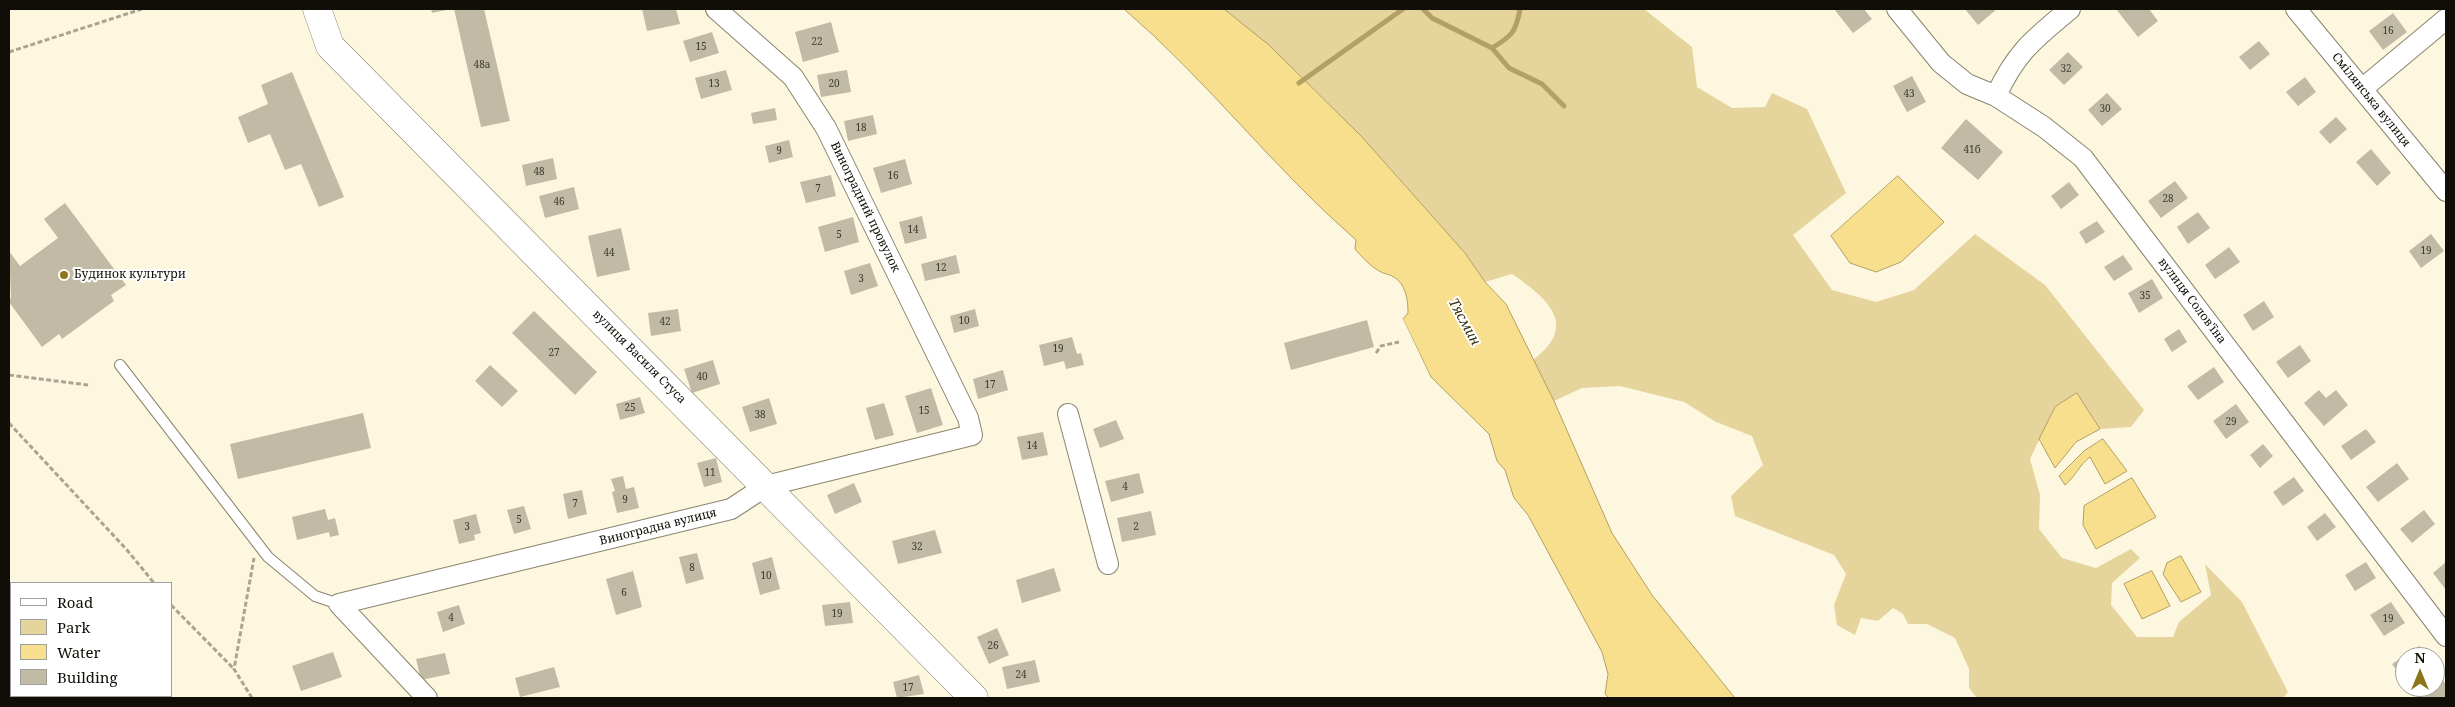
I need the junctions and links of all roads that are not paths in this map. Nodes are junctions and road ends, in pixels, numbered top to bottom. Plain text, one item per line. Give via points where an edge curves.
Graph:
1 (316, 9) edge
2 (716, 9) edge
3 (1897, 9) edge
4 (2070, 9) edge
5 (2296, 9) edge
6 (2446, 19) edge
7 (2362, 89) junction
8 (1996, 96) junction
9 (2444, 184) edge
10 (120, 365) dead end
11 (1068, 414) dead end
12 (972, 435) joint
13 (766, 486) junction
14 (1108, 564) dead end
15 (339, 604) junction
16 (2446, 636) edge
17 (427, 698) edge
18 (974, 698) edge

1 - 13 street, вулиця Василя Стуса via 330,46
2 - 12 street, Виноградний провулок via 793,77 826,128 968,418
3 - 8 street, вулиця Солов'їна via 1941,64 1967,84
4 - 8 street via 2026,46 2008,71
5 - 7 street, Смілянська вулиця
6 - 7 street
7 - 9 street, Смілянська вулиця
8 - 16 street, вулиця Солов'їна via 2044,127 2083,158
10 - 15 lane via 268,557 315,596
11 - 14 street
12 - 13 street, Виноградна вулиця
13 - 15 street, Виноградна вулиця via 731,509
13 - 18 street, вулиця Василя Стуса
15 - 17 street

